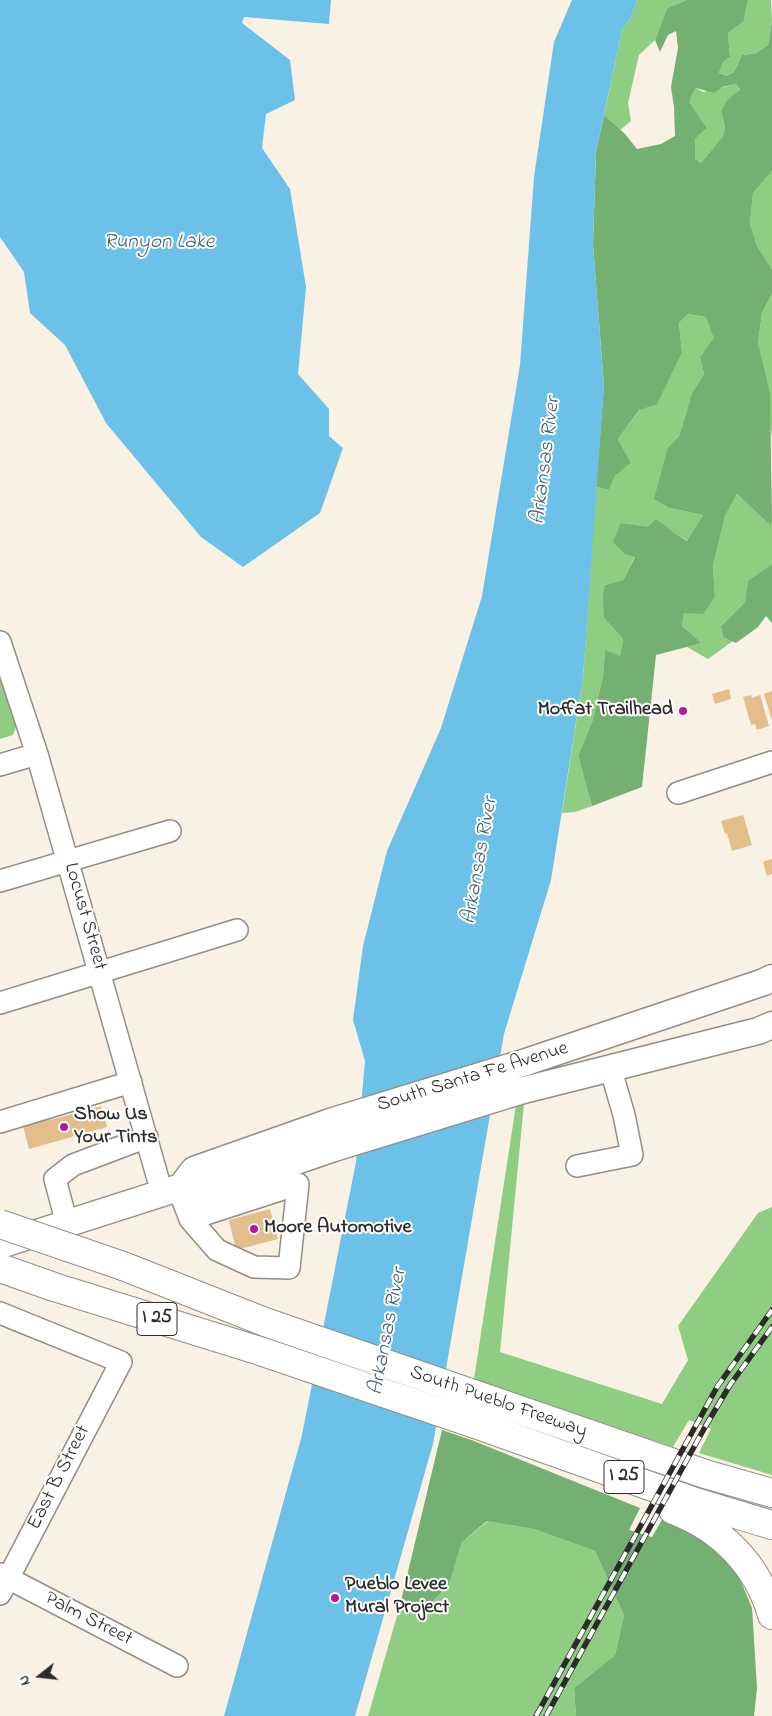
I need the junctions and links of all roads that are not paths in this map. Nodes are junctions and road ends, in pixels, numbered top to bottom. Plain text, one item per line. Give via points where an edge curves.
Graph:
1 (0, 642) edge
2 (37, 754) junction
3 (772, 762) edge
4 (0, 765) edge
5 (678, 793) dead end
6 (170, 831) dead end
7 (67, 861) junction
8 (0, 881) edge
9 (237, 930) dead end
10 (100, 972) junction
11 (772, 978) edge
12 (0, 1003) edge
13 (767, 1028) edge
14 (610, 1068) junction
15 (131, 1082) junction
16 (0, 1122) edge
17 (146, 1137) junction
18 (577, 1166) dead end
19 (174, 1190) junction
20 (190, 1218) junction
21 (0, 1224) edge
22 (67, 1224) junction
23 (0, 1246) edge
24 (0, 1268) edge
25 (0, 1313) edge
26 (539, 1447) junction
27 (772, 1493) edge
28 (772, 1524) edge
29 (3, 1582) edge
30 (772, 1615) edge
31 (177, 1666) dead end

1 - 2 street, Locust Street
2 - 4 street
2 - 7 street, Locust Street
3 - 5 street
6 - 7 street
7 - 8 street
7 - 10 street, Locust Street
9 - 10 street
10 - 12 street
10 - 15 street, Locust Street
11 - 19 main road, South Santa Fe Avenue via 526,1062 333,1121 194,1170
13 - 14 main road, South Santa Fe Avenue
14 - 18 street via 632,1156
14 - 19 main road, South Santa Fe Avenue via 520,1091 334,1148 200,1194
15 - 16 street
15 - 17 street, Locust Street
17 - 19 street, Locust Street
17 - 22 street via 73,1165 55,1179
19 - 20 street, Locust Street
19 - 22 main road, South Santa Fe Avenue
20 - 20 street, Locust Street via 217,1250 254,1267 289,1268 298,1184
21 - 27 highway, South Pueblo Freeway / I 25, bridge via 483,1398 705,1474
22 - 23 main road, South Santa Fe Avenue
24 - 26 highway, South Pueblo Freeway / I 25 via 260,1351
25 - 29 street, East B Street via 120,1362
26 - 28 highway, South Pueblo Freeway / I 25 via 695,1502
26 - 30 highway via 557,1467 689,1516 720,1535 756,1576
29 - 31 street, Palm Street

